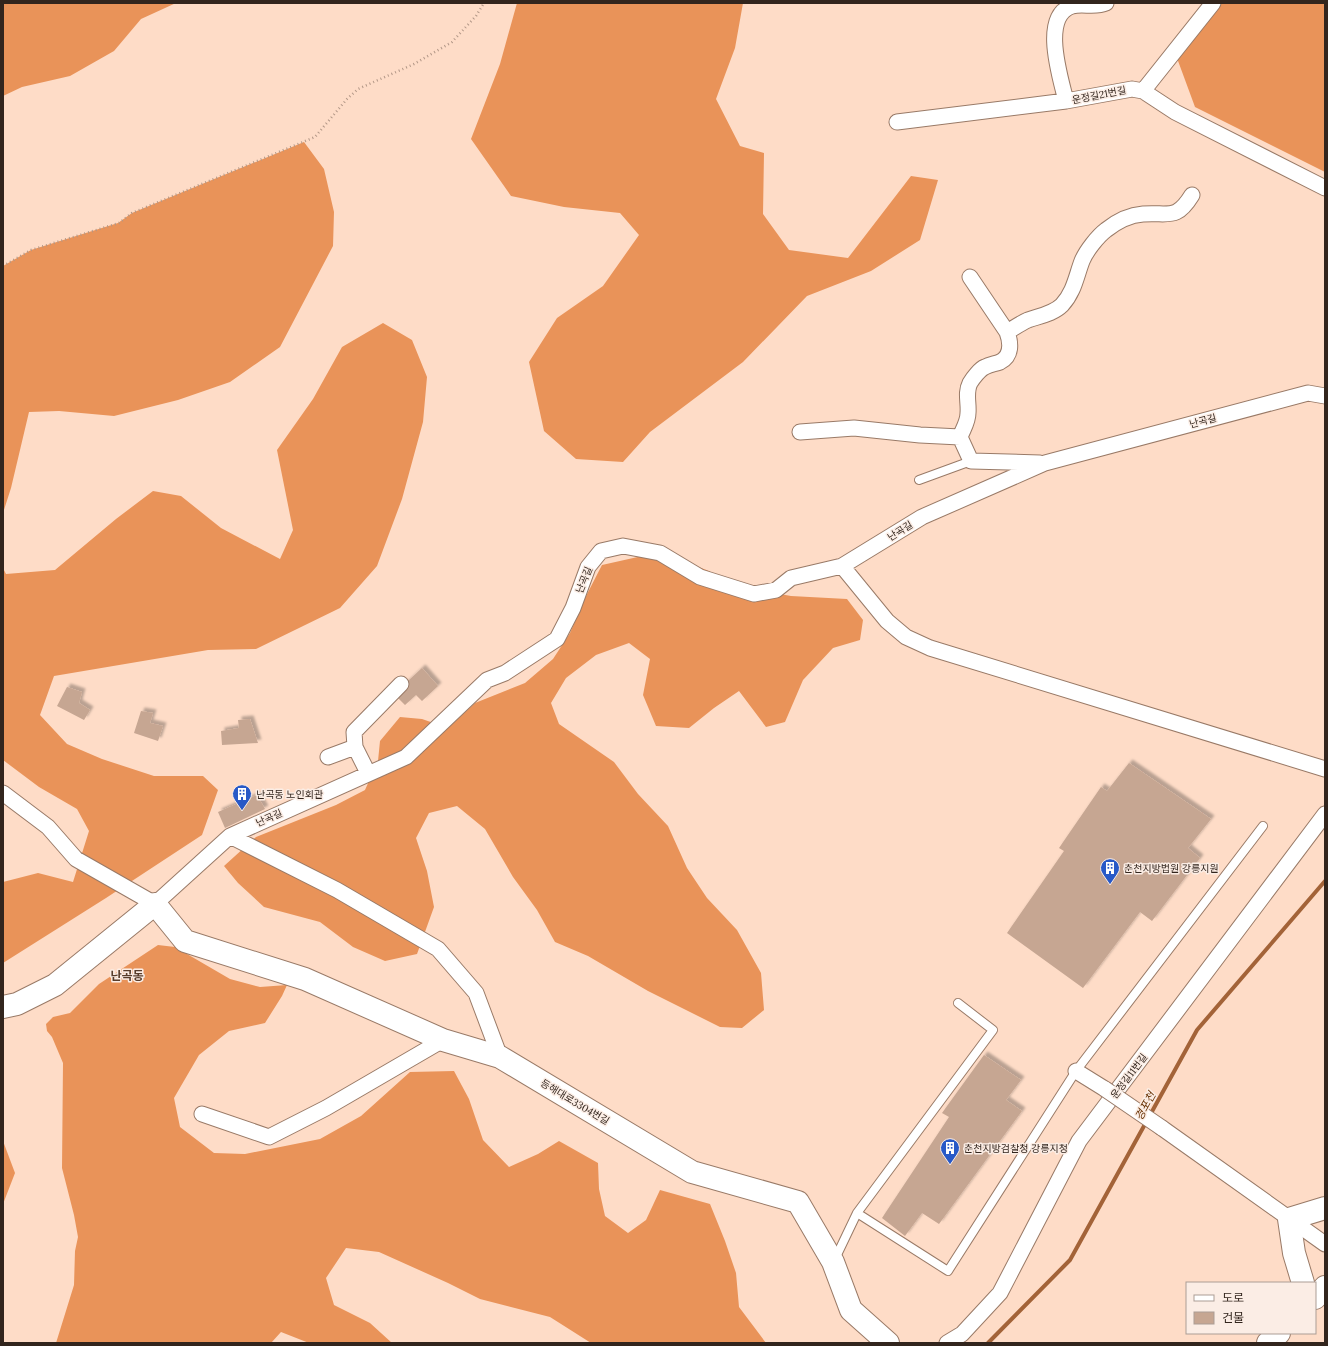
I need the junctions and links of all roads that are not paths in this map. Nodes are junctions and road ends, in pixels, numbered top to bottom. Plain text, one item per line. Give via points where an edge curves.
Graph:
1 (1106, 3) edge
2 (1213, 3) edge
3 (1143, 91) junction
4 (1066, 101) junction
5 (898, 122) dead end
6 (1325, 188) edge
7 (1192, 195) dead end
8 (970, 277) dead end
9 (1007, 332) junction
10 (1325, 396) edge
11 (800, 432) dead end
12 (960, 437) junction
13 (971, 461) junction
14 (1045, 463) junction
15 (919, 480) dead end
16 (842, 566) junction
17 (401, 684) dead end
18 (355, 747) junction
19 (328, 757) dead end
20 (1325, 770) edge
21 (368, 773) junction
22 (3, 793) edge
23 (1325, 814) edge
24 (1263, 826) dead end
25 (230, 836) junction
26 (155, 904) junction
27 (958, 1003) dead end
28 (3, 1007) edge
29 (443, 1040) junction
30 (500, 1057) junction
31 (1076, 1071) junction
32 (202, 1114) dead end
33 (1325, 1208) edge
34 (857, 1213) junction
35 (1289, 1218) junction
36 (1325, 1244) edge
37 (833, 1262) junction
38 (1303, 1282) edge
39 (1325, 1286) edge
40 (1316, 1297) edge
41 (1278, 1334) edge
42 (888, 1343) edge
43 (947, 1343) edge
44 (1268, 1343) edge

1 - 4 street via 1095,6 1071,6 1058,20 1054,44
2 - 3 street
3 - 4 street, 운정길21번길 via 1132,89
3 - 6 street via 1175,112
4 - 5 street, 운정길21번길
7 - 9 street via 1178,212 1168,215 1142,214 1126,218 1106,230 1082,260 1069,296 1060,306
8 - 9 street
9 - 12 street via 1010,351 1007,358 984,367 971,382 967,391 966,424
10 - 14 street, 난곡길 via 1308,393
11 - 12 street via 854,428
12 - 13 street
13 - 14 street
13 - 15 lane
14 - 16 street, 난곡길 via 922,517
16 - 20 street via 887,621 906,637 930,648
16 - 21 street, 난곡길 via 791,578 776,590 754,594 700,577 660,553 623,546 601,551 588,567 573,608 557,639 505,673 487,680 406,756
17 - 18 street via 354,732
18 - 19 street
18 - 21 street
21 - 25 street, 난곡길
22 - 26 street via 48,827 76,859
23 - 43 street, 운정길11번길 via 1079,1142 1000,1293 962,1334
24 - 31 lane
25 - 26 street, 난곡길
25 - 30 street via 337,890 438,949 476,993
26 - 28 main road, 난곡길 via 55,985 17,1004
26 - 29 main road, 동해대로3304번길 via 185,941 305,979
27 - 34 lane via 993,1030
29 - 30 main road, 동해대로3304번길
29 - 32 street via 326,1108 269,1137
30 - 37 main road, 동해대로3304번길 via 692,1172 798,1202
31 - 34 lane via 948,1271
31 - 35 street, bridge
33 - 35 main road
34 - 37 lane
35 - 36 street
35 - 38 main road via 1294,1252
37 - 42 main road, 동해대로3304번길 via 851,1310
39 - 40 main road
41 - 44 main road

